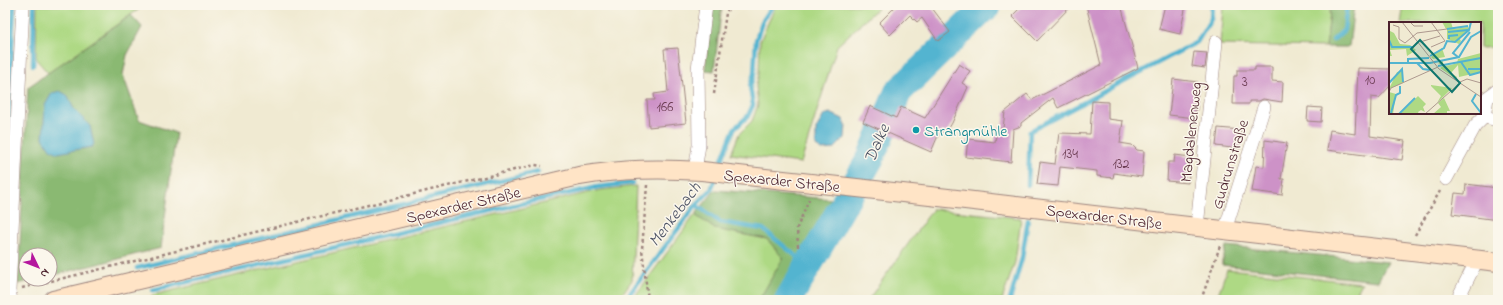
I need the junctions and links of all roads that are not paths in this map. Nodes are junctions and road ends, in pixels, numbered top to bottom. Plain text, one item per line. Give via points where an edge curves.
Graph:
1 (23, 5) edge
2 (706, 5) edge
3 (1216, 42) dead end
4 (1498, 90) edge
5 (1264, 107) dead end
6 (1484, 117) junction
7 (1498, 120) edge
8 (698, 171) junction
9 (1446, 179) road end
10 (1198, 227) junction
11 (1225, 230) junction
12 (1477, 260) junction
13 (1498, 262) edge
14 (11, 300) edge
15 (53, 300) edge
16 (1457, 300) edge

1 - 14 street via 9,291
2 - 8 street via 698,70
3 - 10 street, Magdalenenweg
4 - 6 street via 1487,98
5 - 11 street, Gudrunstraße
6 - 7 street
6 - 9 street via 1475,126
8 - 10 main road, Spexarder Straße
8 - 15 main road, Spexarder Straße via 648,168 579,176
10 - 11 main road, Spexarder Straße
11 - 12 main road, Spexarder Straße
12 - 13 main road, Spexarder Straße
12 - 16 street

